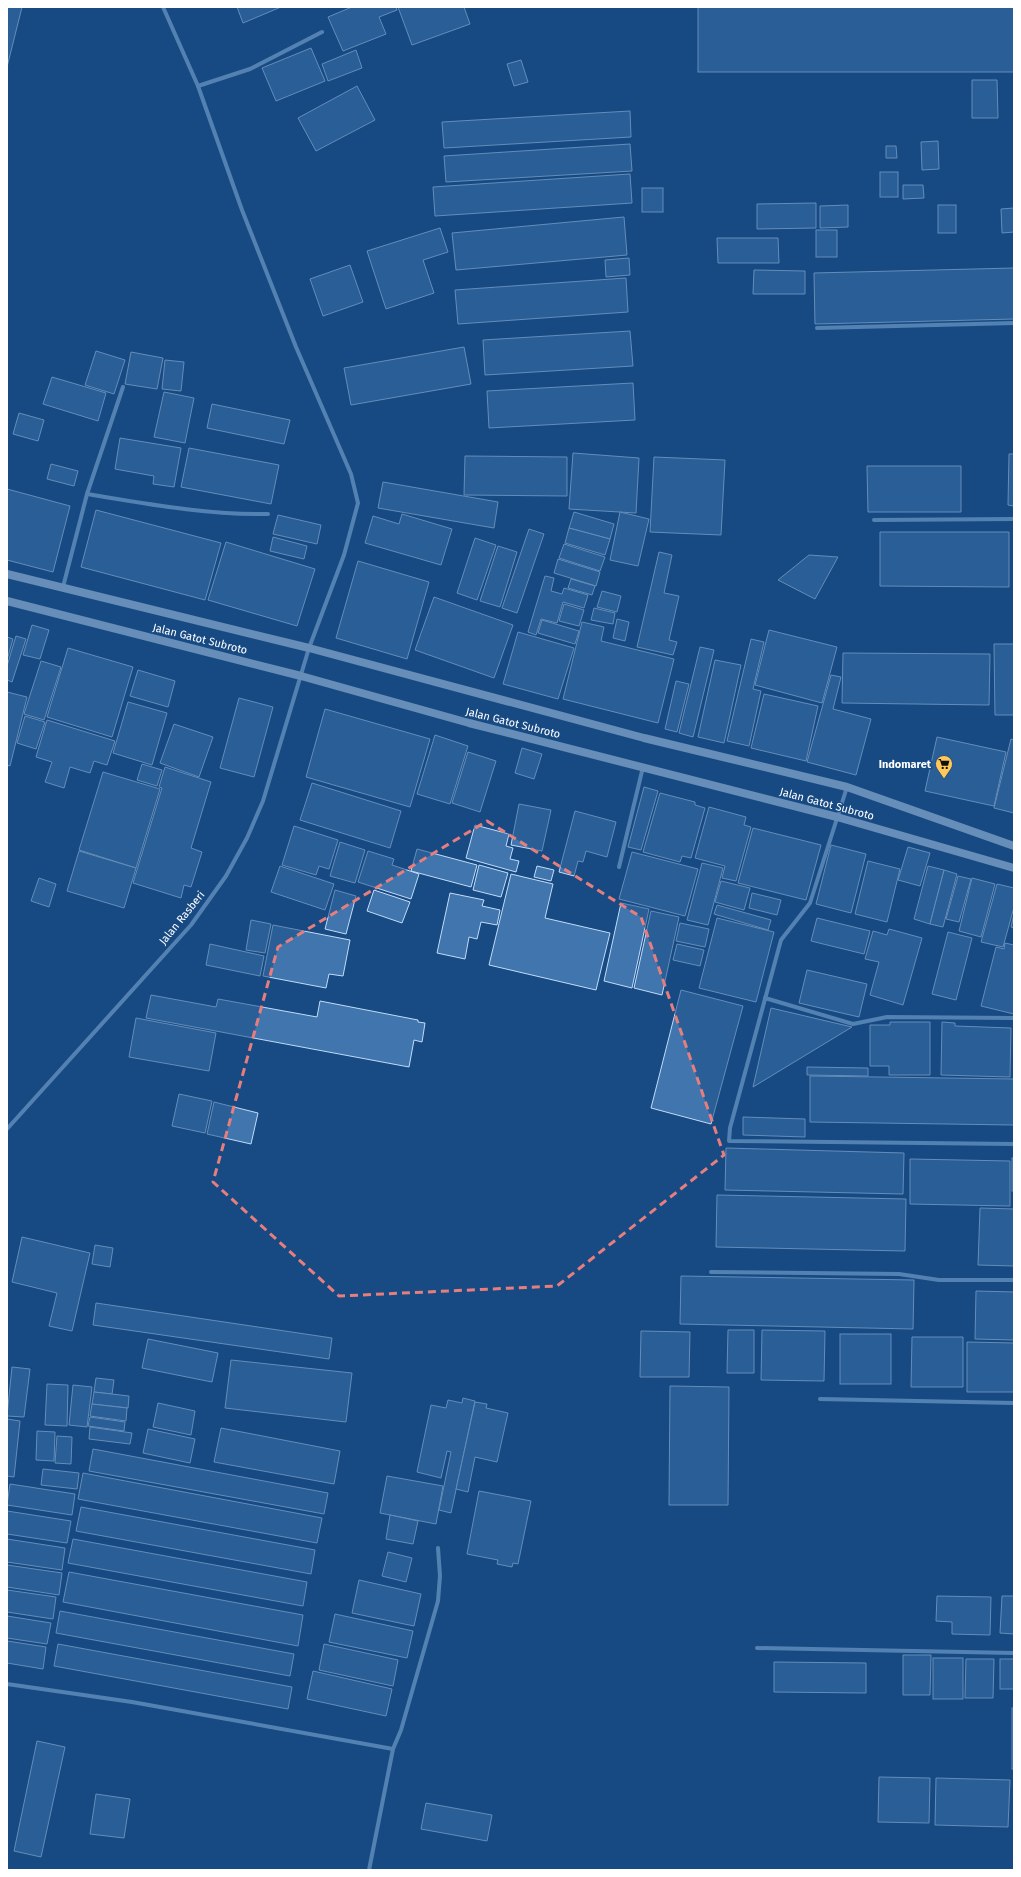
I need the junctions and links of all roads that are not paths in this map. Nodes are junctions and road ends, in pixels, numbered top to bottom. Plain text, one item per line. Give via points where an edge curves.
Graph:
1 (163, 7) edge
2 (322, 32) dead end
3 (198, 86) junction
4 (1014, 323) edge
5 (817, 328) dead end
6 (123, 387) dead end
7 (87, 494) junction
8 (268, 514) dead end
9 (1014, 519) edge
10 (874, 520) dead end
11 (7, 574) edge
12 (63, 587) junction
13 (7, 601) edge
14 (309, 648) junction
15 (301, 676) junction
16 (643, 767) junction
17 (847, 787) junction
18 (837, 817) junction
19 (1014, 846) edge
20 (619, 867) dead end
21 (1014, 868) edge
22 (764, 998) junction
23 (1014, 1018) edge
24 (7, 1129) edge
25 (1014, 1144) edge
26 (711, 1272) dead end
27 (1014, 1280) edge
28 (820, 1399) dead end
29 (1014, 1403) edge
30 (438, 1548) dead end
31 (757, 1648) dead end
32 (1014, 1652) edge
33 (7, 1684) edge
34 (393, 1749) junction
35 (369, 1870) edge

1 - 3 street, Jalan Rasberi
2 - 3 street via 250,69
3 - 14 street, Jalan Rasberi via 242,210 351,474 358,503 344,554
4 - 5 street
6 - 7 street
7 - 8 street via 180,510
7 - 12 street
9 - 10 street
11 - 12 main road
12 - 14 main road
13 - 15 main road, Jalan Gatot Subroto
14 - 15 street, Jalan Rasberi
14 - 17 main road via 644,738
15 - 16 main road, Jalan Gatot Subroto via 469,723
15 - 24 street, Jalan Rasberi via 263,800 247,838 226,876 191,925
16 - 18 main road, Jalan Gatot Subroto
16 - 20 street
17 - 18 street
17 - 19 main road
18 - 21 main road, Jalan Gatot Subroto
18 - 22 street via 810,903 780,940
22 - 23 street via 853,1024 887,1017
22 - 25 street via 729,1141
26 - 27 street via 899,1274 939,1280
28 - 29 street
30 - 34 street via 438,1601 401,1730
31 - 32 street
33 - 34 street via 132,1702
34 - 35 street

